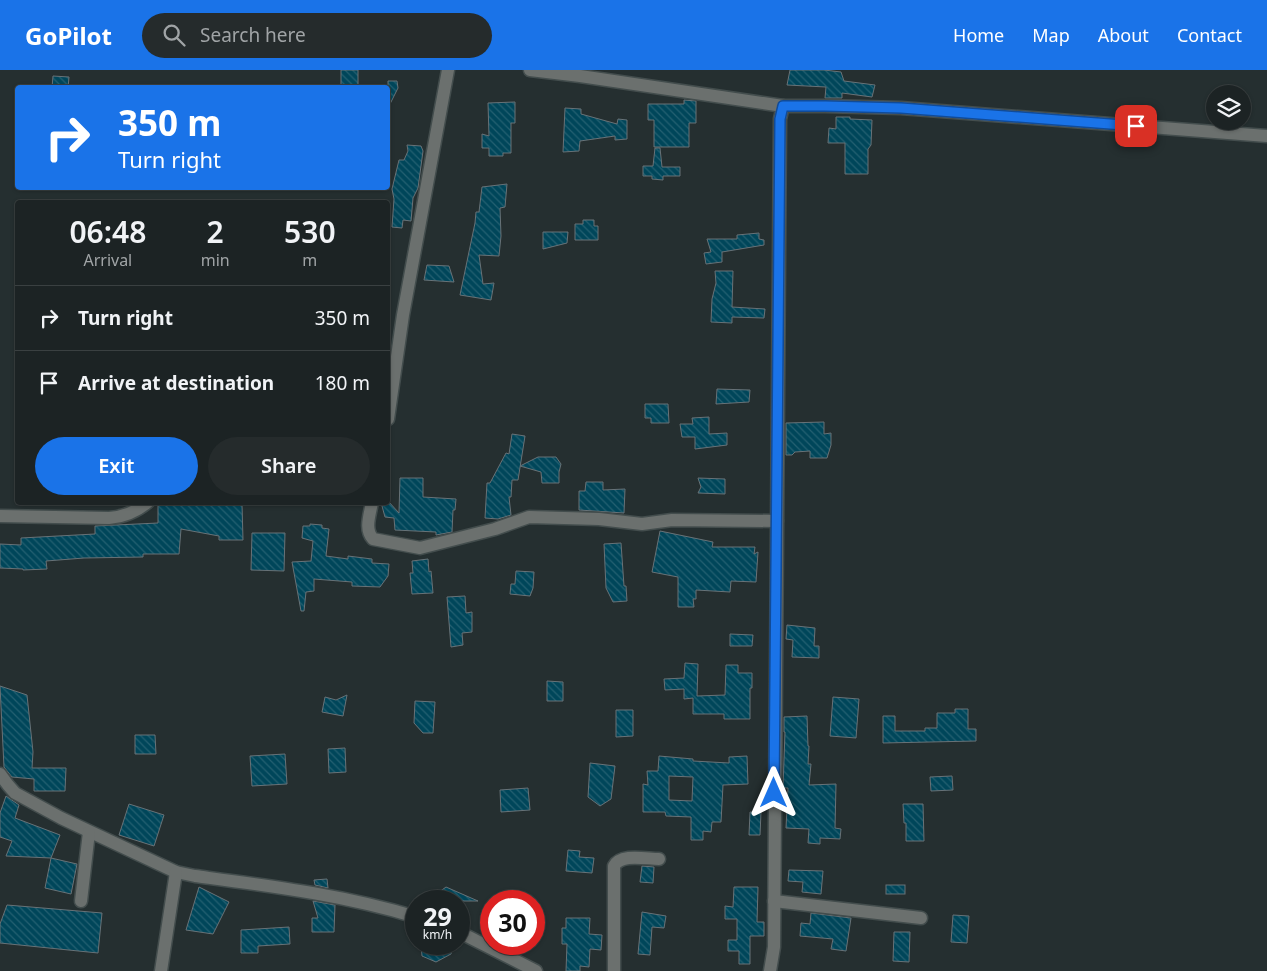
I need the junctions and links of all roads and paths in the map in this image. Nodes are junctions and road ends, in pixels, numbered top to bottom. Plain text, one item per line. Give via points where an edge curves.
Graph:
1 (448, 70) edge
2 (530, 70) edge
3 (783, 106) junction
4 (1267, 136) edge
5 (390, 405) edge
6 (143, 505) edge
7 (372, 505) edge
8 (0, 516) edge
9 (777, 520) junction
10 (0, 774) edge
11 (90, 832) junction
12 (658, 859) dead end
13 (176, 872) junction
14 (81, 901) dead end
15 (774, 901) junction
16 (405, 914) edge
17 (921, 918) dead end
18 (470, 938) edge
19 (161, 971) edge
20 (536, 971) edge
21 (614, 971) edge
22 (770, 971) edge

1 - 5 street via 403,315
2 - 3 street
3 - 4 street via 901,108
3 - 9 street via 780,119
6 - 8 street via 128,514 109,518
7 - 9 street via 368,532 373,539 420,548 529,517 642,524 672,520
9 - 15 street
10 - 11 street via 16,793
11 - 13 street
11 - 14 street
12 - 21 street via 622,858 614,866
13 - 16 street via 320,894
13 - 19 street
15 - 17 street
15 - 22 street via 774,947
18 - 20 street

